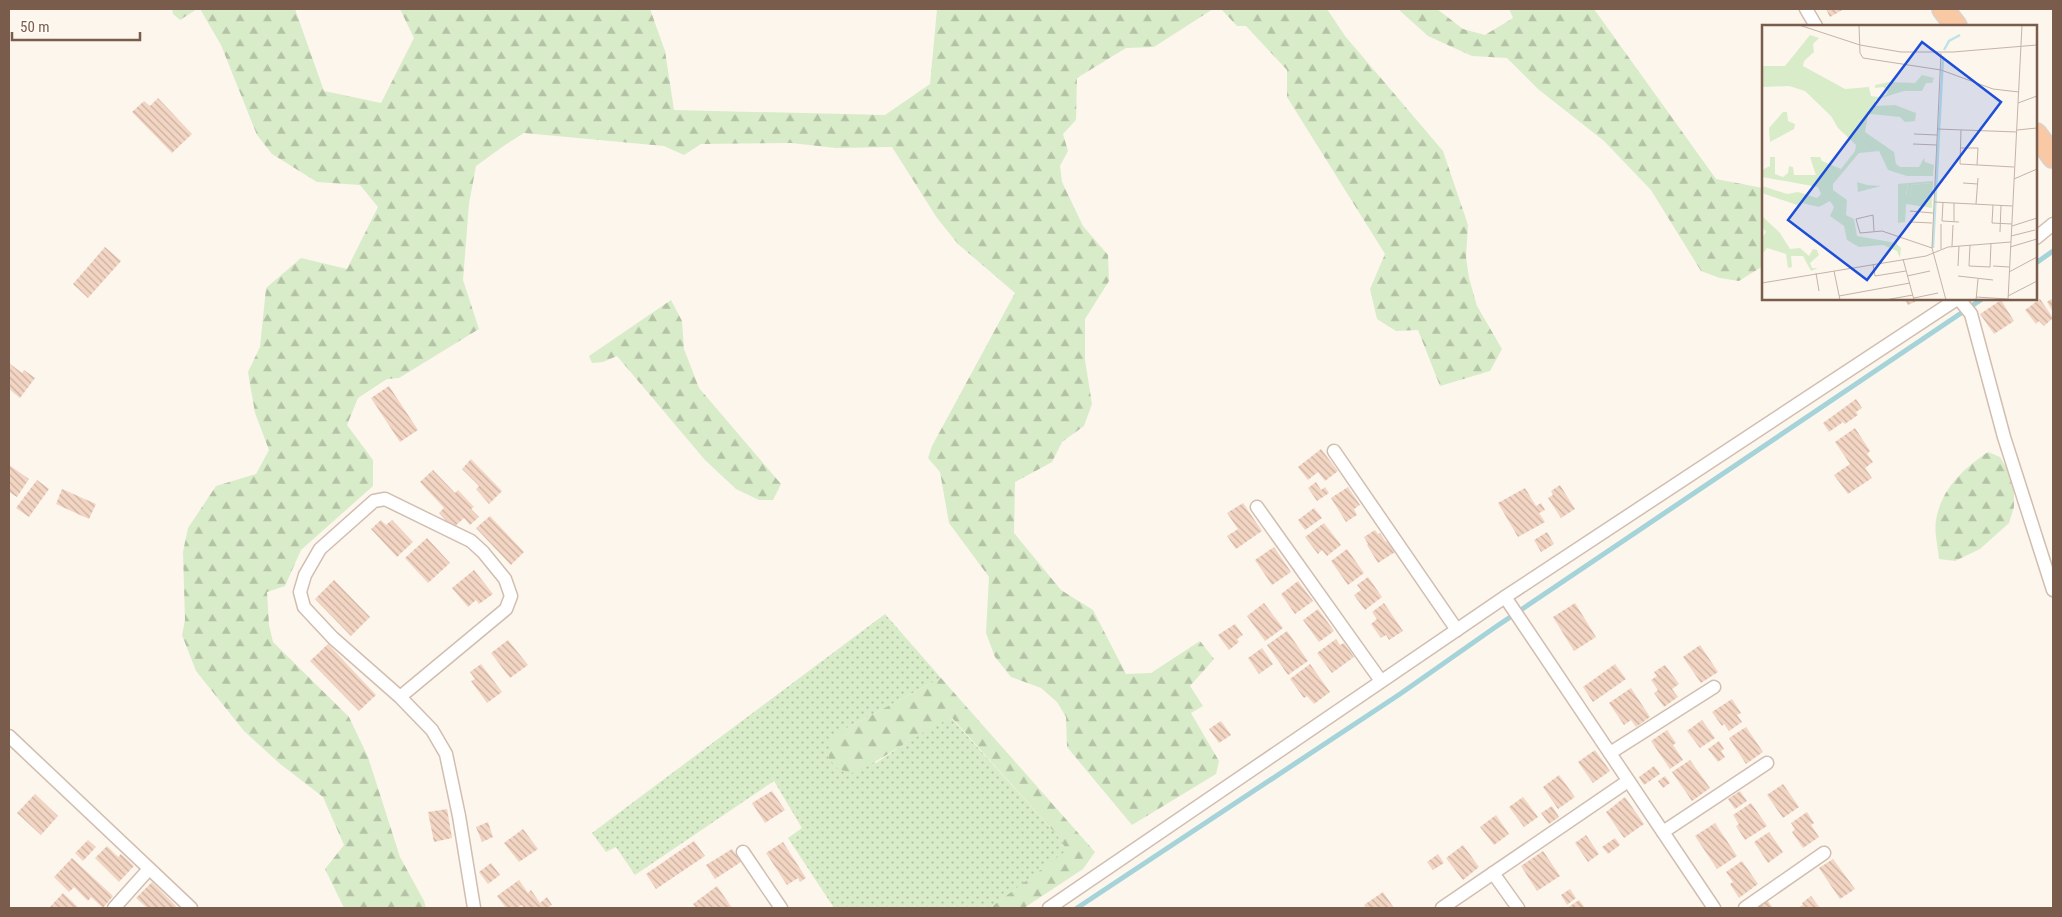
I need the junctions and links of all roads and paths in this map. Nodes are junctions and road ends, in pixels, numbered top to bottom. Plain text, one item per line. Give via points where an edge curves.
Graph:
1 (1806, 9) edge
2 (1943, 9) edge
3 (1815, 25) edge
4 (1955, 25) edge
5 (2037, 135) edge
6 (2053, 156) edge
7 (2053, 224) edge
8 (2037, 237) edge
9 (1963, 304) edge
10 (1334, 451) dead end
11 (1257, 507) dead end
12 (2053, 590) edge
13 (1505, 597) junction
14 (1457, 630) junction
15 (1381, 681) junction
16 (1714, 686) dead end
17 (400, 697) junction
18 (9, 736) edge
19 (1610, 753) junction
20 (1767, 763) dead end
21 (1628, 781) junction
22 (1663, 832) junction
23 (744, 852) dead end
24 (1824, 853) dead end
25 (149, 869) junction
26 (1493, 873) junction
27 (114, 908) edge
28 (191, 908) edge
29 (474, 908) edge
30 (781, 908) edge
31 (1050, 908) edge
32 (1442, 908) edge
33 (1518, 908) edge
34 (1714, 908) edge
35 (1745, 908) edge

1 - 3 street
2 - 4 highway
5 - 6 highway
7 - 8 street
9 - 12 street
9 - 13 street
10 - 14 street
11 - 15 street
13 - 14 street
13 - 19 street
14 - 15 street
15 - 31 street
16 - 19 street
17 - 17 street via 333,638 304,607 300,592 305,575 320,549 374,501 385,499 471,541 505,579 511,596 506,609
17 - 29 street via 432,730 446,754
18 - 25 street
19 - 21 street
20 - 22 street
21 - 22 street
21 - 26 street
22 - 34 street
23 - 30 street
24 - 35 street
25 - 27 street
25 - 28 street
26 - 32 street
26 - 33 street

